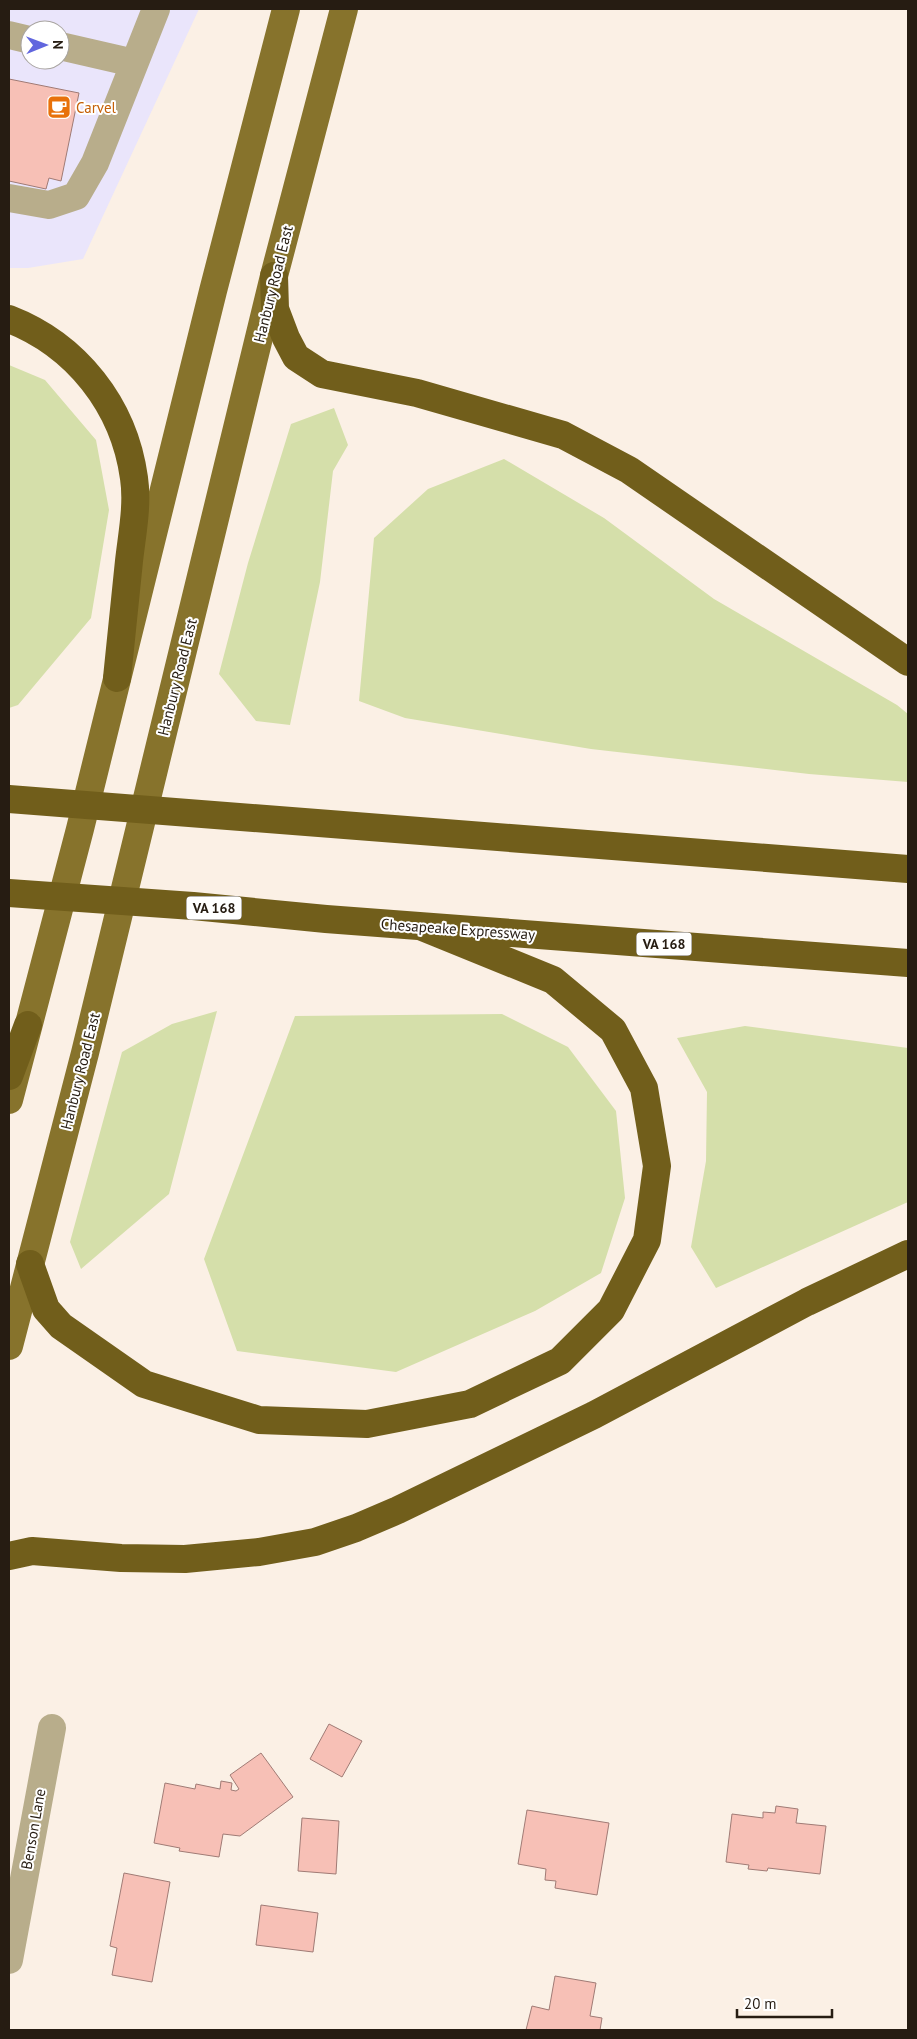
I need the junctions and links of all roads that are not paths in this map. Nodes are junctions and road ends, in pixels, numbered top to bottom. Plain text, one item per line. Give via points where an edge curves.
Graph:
1 (156, 9) edge
2 (286, 9) edge
3 (344, 9) edge
4 (70, 48) edge
5 (134, 63) junction
6 (9, 198) edge
7 (274, 276) junction
8 (9, 318) edge
9 (908, 662) edge
10 (117, 678) junction
11 (9, 782) edge
12 (9, 799) edge
13 (197, 815) junction
14 (908, 868) edge
15 (9, 894) edge
16 (420, 926) junction
17 (908, 963) edge
18 (28, 1025) junction
19 (9, 1076) edge
20 (9, 1100) edge
21 (908, 1254) edge
22 (30, 1264) junction
23 (9, 1346) edge
24 (9, 1556) edge
25 (52, 1728) dead end
26 (9, 1960) edge

1 - 5 street
2 - 10 main road
3 - 7 main road, Hanbury Road East
4 - 5 street
5 - 6 street via 95,163 76,196 49,205
7 - 9 highway via 275,308 286,338 296,357 322,374 417,394 563,435 629,470
7 - 22 main road, Hanbury Road East via 85,1054
8 - 10 highway via 51,340 77,361 101,390 115,415 127,448 134,478 134,518
10 - 18 main road
11 - 13 highway
12 - 13 highway
13 - 14 highway
15 - 16 highway, Chesapeake Expressway / VA 168
16 - 17 highway, Chesapeake Expressway / VA 168
16 - 22 highway via 553,980 612,1030 644,1088 657,1166 647,1240 611,1310 560,1362 470,1404 367,1424 259,1420 144,1384 61,1326 46,1309
18 - 19 highway
18 - 20 main road
21 - 24 highway via 807,1302 594,1414 356,1528 315,1542 259,1552 186,1558 32,1552
22 - 23 main road, Hanbury Road East
25 - 26 street, Benson Lane

